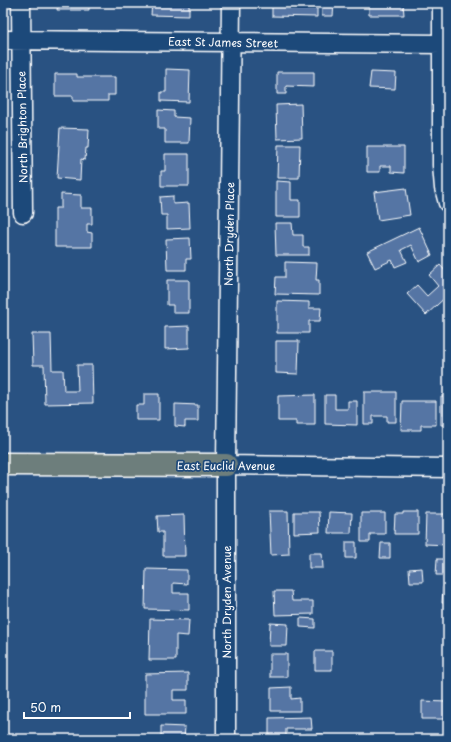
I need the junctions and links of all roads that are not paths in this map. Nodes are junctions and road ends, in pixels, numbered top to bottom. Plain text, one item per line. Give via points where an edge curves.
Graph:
1 (21, 3) edge
2 (231, 3) edge
3 (442, 3) edge
4 (3, 40) edge
5 (21, 40) junction
6 (232, 42) junction
7 (442, 44) junction
8 (448, 203) edge
9 (23, 213) dead end
10 (3, 464) edge
11 (226, 465) junction
12 (448, 468) edge
13 (226, 739) edge

1 - 5 street, North Brighton Place
2 - 6 street, North Dryden Place
3 - 7 street
4 - 5 street, East St James Street
5 - 6 street, East St James Street
5 - 9 street, North Brighton Place
6 - 7 street, East St James Street
6 - 11 street, North Dryden Place
7 - 8 street via 442,165
10 - 11 main road, East Euclid Avenue
11 - 12 street, East Euclid Avenue
11 - 13 street, North Dryden Avenue

